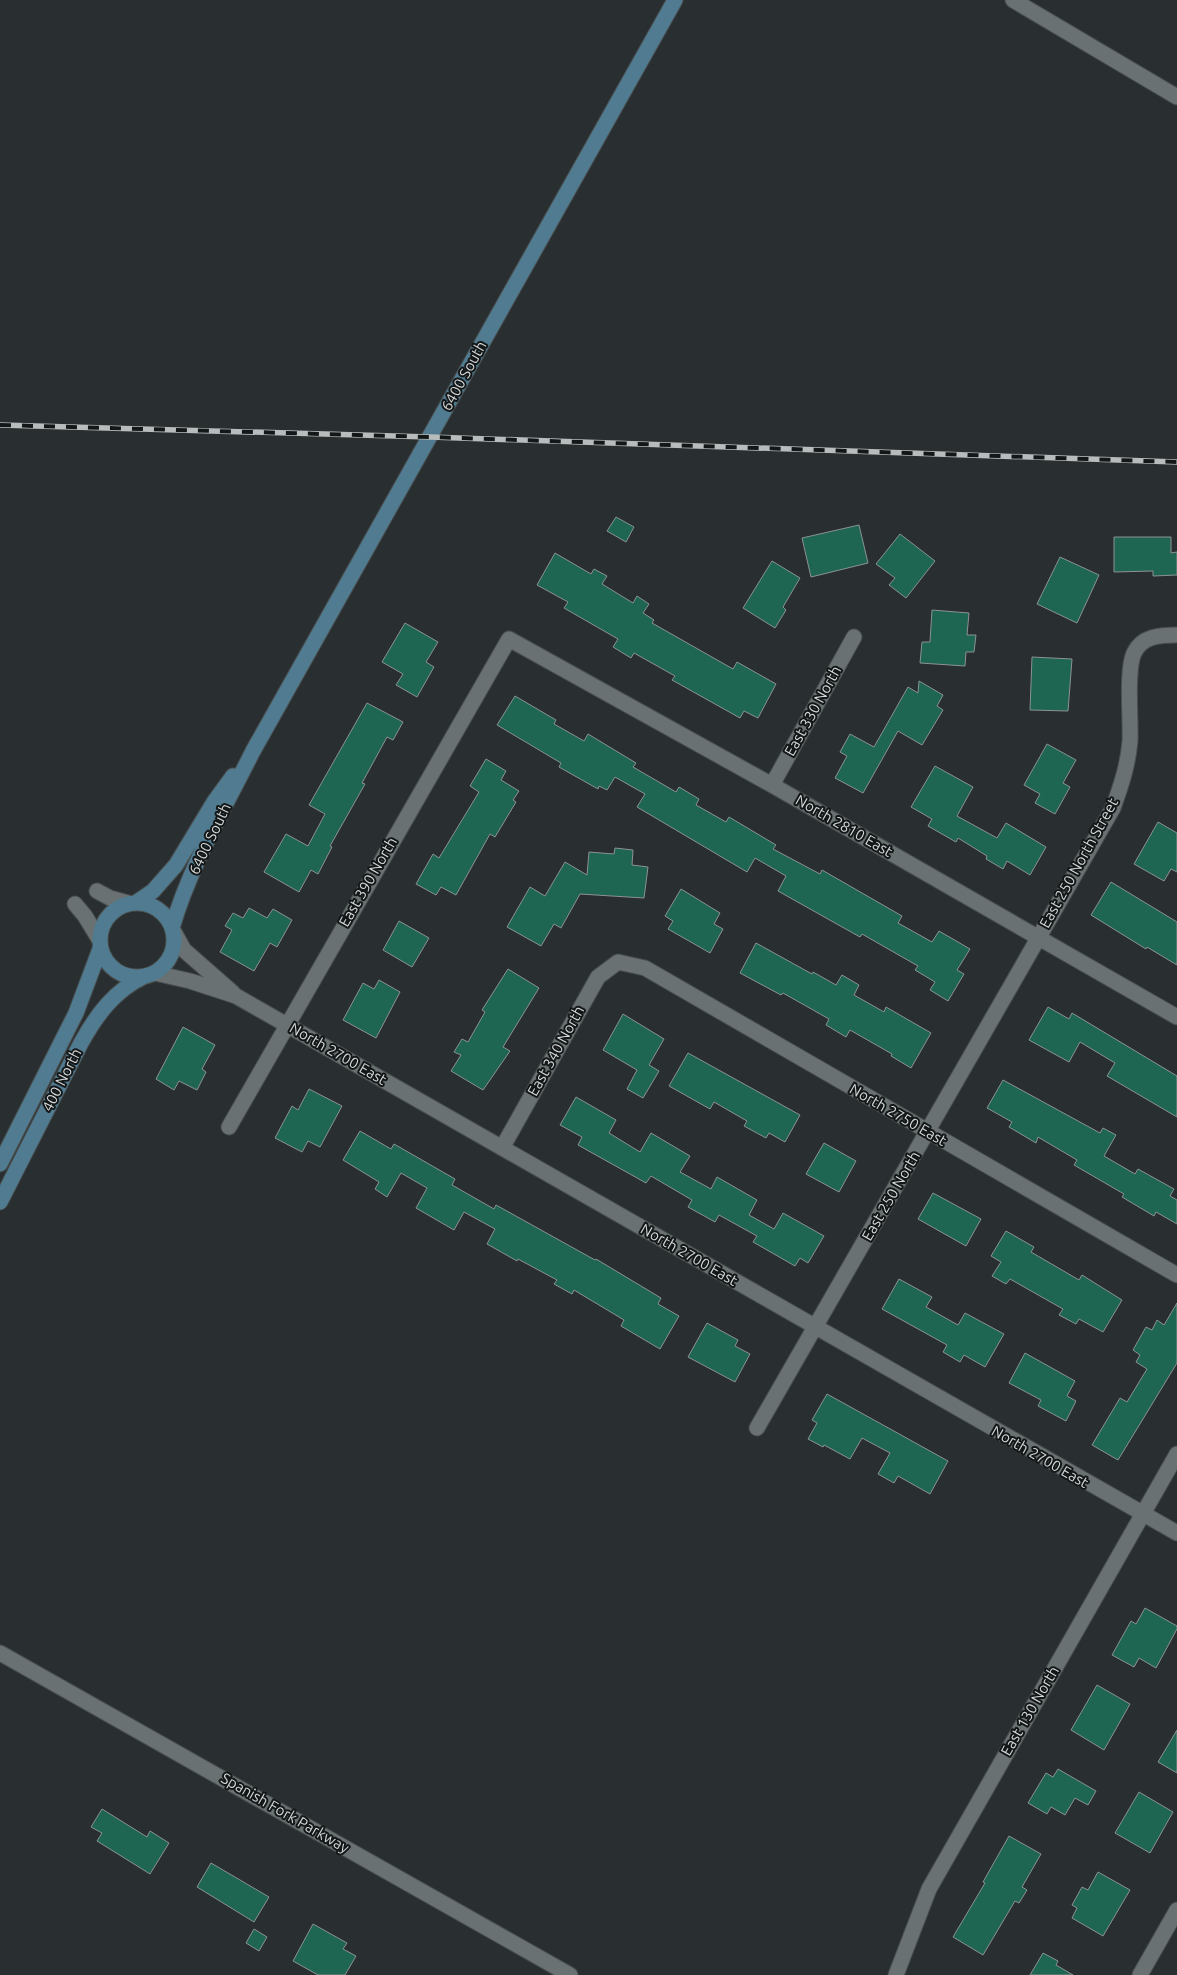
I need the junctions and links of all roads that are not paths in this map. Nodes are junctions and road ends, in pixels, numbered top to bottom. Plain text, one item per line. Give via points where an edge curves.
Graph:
1 (675, 0) edge
2 (1013, 0) edge
3 (1177, 97) edge
4 (1177, 635) edge
5 (854, 637) dead end
6 (509, 639) joint
7 (253, 751) junction
8 (772, 785) junction
9 (97, 891) dead end
10 (132, 903) junction
11 (75, 904) dead end
12 (173, 929) junction
13 (1037, 938) junction
14 (100, 944) junction
15 (618, 962) joint
16 (150, 974) junction
17 (236, 996) junction
18 (1177, 1017) edge
19 (287, 1024) junction
20 (229, 1127) dead end
21 (928, 1132) junction
22 (502, 1148) junction
23 (0, 1164) edge
24 (0, 1202) edge
25 (1177, 1275) edge
26 (815, 1328) junction
27 (757, 1428) dead end
28 (1177, 1454) edge
29 (1142, 1515) junction
30 (1177, 1533) edge
31 (0, 1653) edge
32 (1177, 1910) edge
33 (899, 1974) edge
34 (570, 1975) edge
35 (1140, 1975) edge

1 - 7 main road, 6400 South
2 - 3 street
4 - 13 street, East 250 North Street via 1152,637 1142,643 1134,654 1125,776 1113,808
5 - 8 street, East 330 North
6 - 8 street, North 2810 East
6 - 19 street, East 390 North
7 - 10 main road, 6400 South via 214,802 176,865 153,891
7 - 12 main road, 6400 South via 194,868
8 - 13 street, North 2810 East
9 - 10 street
10 - 12 main road via 146,903 163,912
10 - 14 main road via 110,913 104,920
11 - 14 street
12 - 16 main road via 169,959
12 - 17 street, North 2700 East via 191,958
13 - 18 street, North 2810 East
13 - 21 street, East 250 North
14 - 16 main road via 109,966 117,972 136,977
14 - 23 main road, 400 North via 76,1013
15 - 21 street, North 2750 East via 645,968
15 - 22 street, East 340 North via 598,977
16 - 17 street, North 2700 East via 190,981
16 - 24 main road, 400 North via 121,990 92,1024
17 - 19 street, North 2700 East
19 - 20 street, East 390 North
19 - 22 street, North 2700 East
21 - 25 street, North 2750 East
21 - 26 street, East 250 North
22 - 26 street, North 2700 East
26 - 27 street, East 250 North
26 - 29 street, North 2700 East
28 - 29 street, East 130 North
29 - 30 street, North 2700 East
29 - 33 street, East 130 North via 929,1889
31 - 34 street, Spanish Fork Parkway
32 - 35 street

